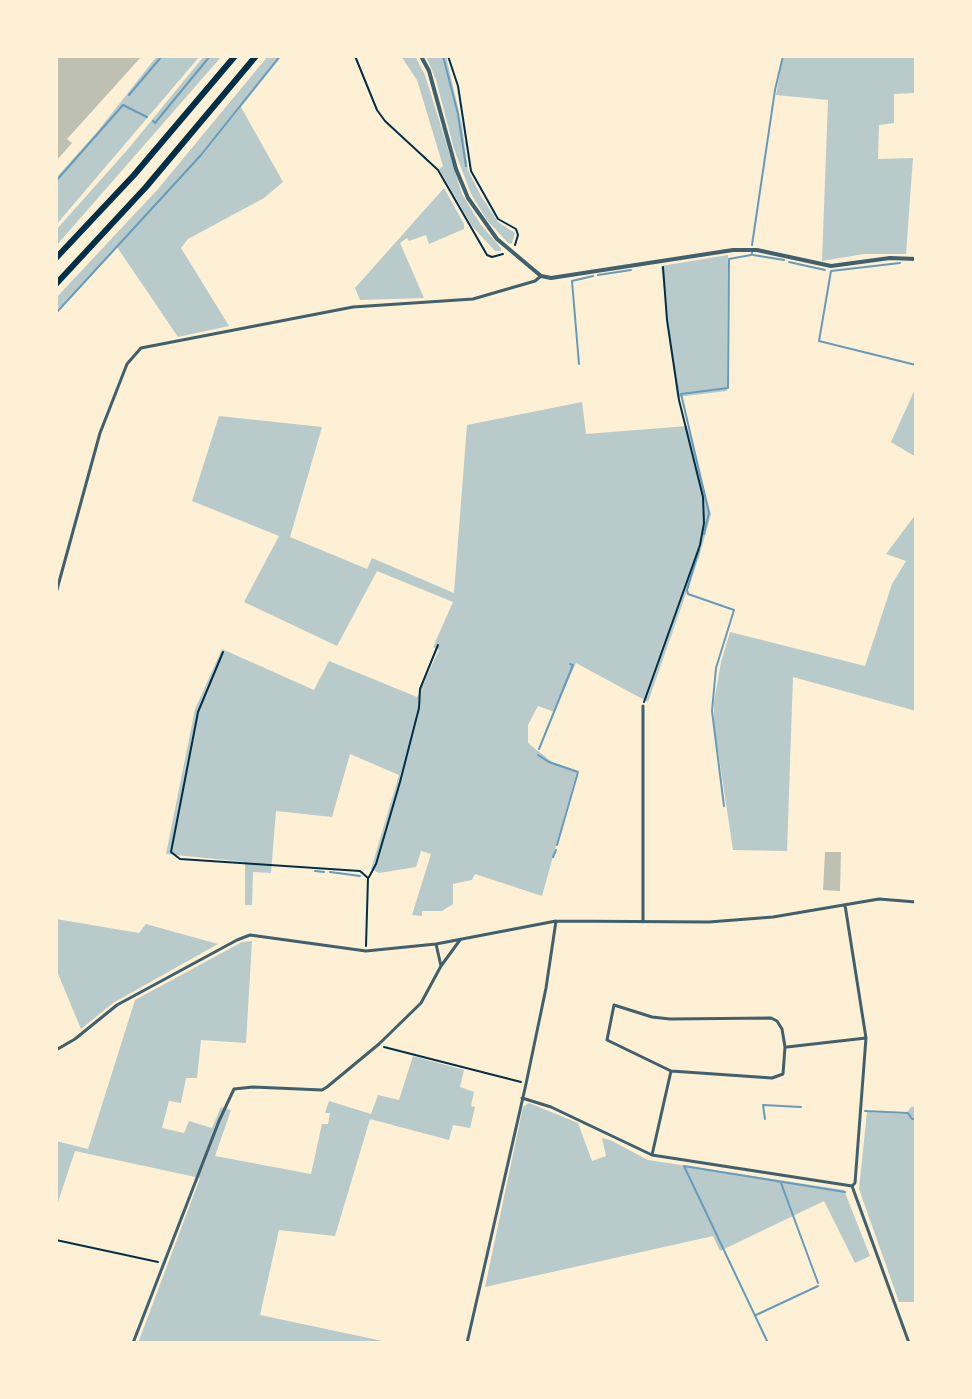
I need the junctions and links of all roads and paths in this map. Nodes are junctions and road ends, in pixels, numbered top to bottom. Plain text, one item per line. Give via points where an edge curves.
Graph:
1 (235, 56) edge
2 (256, 56) edge
3 (421, 56) edge
4 (56, 258) edge
5 (916, 259) edge
6 (663, 262) junction
7 (541, 276) junction
8 (56, 284) edge
9 (56, 593) edge
10 (438, 645) dead end
11 (223, 652) dead end
12 (643, 706) joint
13 (368, 878) junction
14 (916, 902) edge
15 (845, 905) junction
16 (556, 921) junction
17 (643, 922) junction
18 (461, 939) junction
19 (436, 944) junction
20 (366, 951) junction
21 (441, 966) junction
22 (866, 1038) junction
23 (379, 1044) junction
24 (785, 1047) junction
25 (56, 1050) edge
26 (671, 1071) junction
27 (526, 1084) junction
28 (522, 1098) junction
29 (652, 1155) junction
30 (852, 1186) junction
31 (56, 1240) edge
32 (163, 1263) junction
33 (133, 1343) edge
34 (467, 1343) edge
35 (909, 1343) edge

1 - 4 highway
2 - 8 highway
3 - 7 street via 468,198 497,239
5 - 6 street via 823,266 747,249
6 - 7 street
6 - 12 path via 679,400 703,497 704,523
7 - 9 street via 473,299 353,307 141,348 127,364 100,433
10 - 13 path via 420,689 400,782
11 - 13 path via 198,712 171,852 180,859 360,871
12 - 17 street
13 - 20 path
14 - 15 street via 879,899
15 - 17 street via 756,919
15 - 22 street
16 - 17 street
16 - 18 street
16 - 27 street
18 - 19 street
18 - 21 street
19 - 20 street
19 - 21 street
20 - 25 street via 250,935 117,1005
21 - 23 street via 421,1003
22 - 24 street
22 - 30 street
23 - 27 path
23 - 32 street via 322,1090 234,1089
24 - 26 street via 783,1074 778,1077
24 - 26 street via 782,1029 771,1018 670,1019 614,1005 607,1040
26 - 29 street
27 - 28 street
28 - 29 street
28 - 34 street
29 - 30 street
30 - 35 street
31 - 32 path
32 - 33 street

